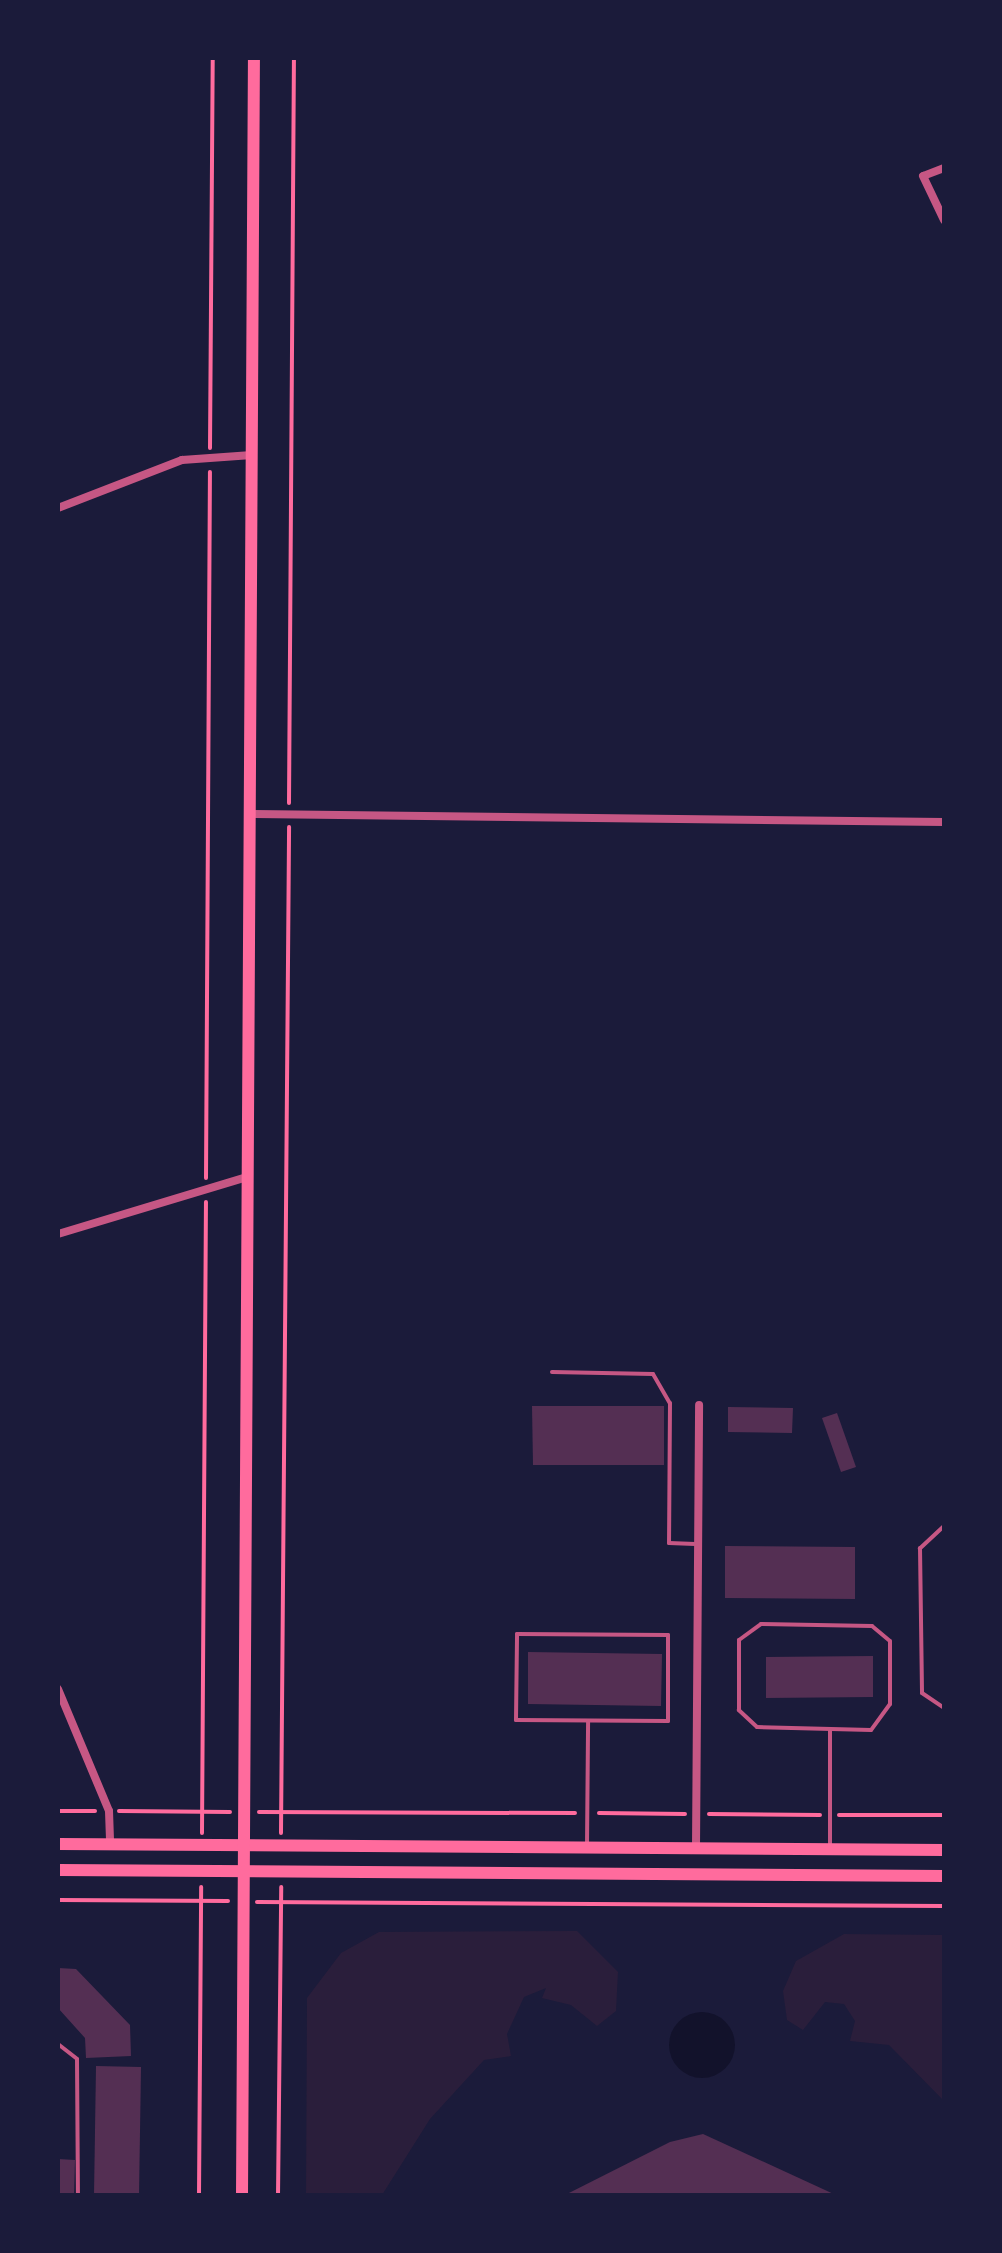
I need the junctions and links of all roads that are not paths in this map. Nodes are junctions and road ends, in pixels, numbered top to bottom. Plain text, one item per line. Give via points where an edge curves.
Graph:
1 (254, 58) edge
2 (944, 168) edge
3 (944, 220) edge
4 (252, 455) junction
5 (58, 508) edge
6 (249, 814) junction
7 (944, 822) edge
8 (247, 1177) junction
9 (58, 1234) edge
10 (552, 1372) dead end
11 (699, 1406) dead end
12 (944, 1526) edge
13 (698, 1544) junction
14 (58, 1689) edge
15 (944, 1708) edge
16 (588, 1721) junction
17 (830, 1730) junction
18 (58, 1844) edge
19 (110, 1844) junction
20 (244, 1845) junction
21 (587, 1848) junction
22 (696, 1848) junction
23 (830, 1849) junction
24 (944, 1850) edge
25 (58, 1870) edge
26 (244, 1871) junction
27 (944, 1876) edge
28 (58, 2044) edge
29 (78, 2196) edge
30 (242, 2196) edge

1 - 4 main road
2 - 3 street via 923,176
4 - 5 street via 210,457
4 - 6 main road
6 - 7 street
6 - 8 main road
8 - 9 street
8 - 20 main road
10 - 13 lane via 653,1374 670,1404 668,1542
11 - 13 street
12 - 15 lane via 920,1548 922,1693
13 - 22 street
14 - 19 street via 109,1811
16 - 16 lane via 516,1720 517,1634 668,1636 668,1721
16 - 21 lane
17 - 17 lane via 871,1730 890,1704 890,1641 872,1626 761,1624 739,1640 739,1710 757,1728
17 - 23 lane
18 - 19 main road
19 - 20 main road
20 - 21 main road
20 - 26 main road
21 - 22 main road
22 - 23 main road
23 - 24 main road
25 - 26 main road
26 - 27 main road
26 - 30 main road
28 - 29 lane via 77,2059

